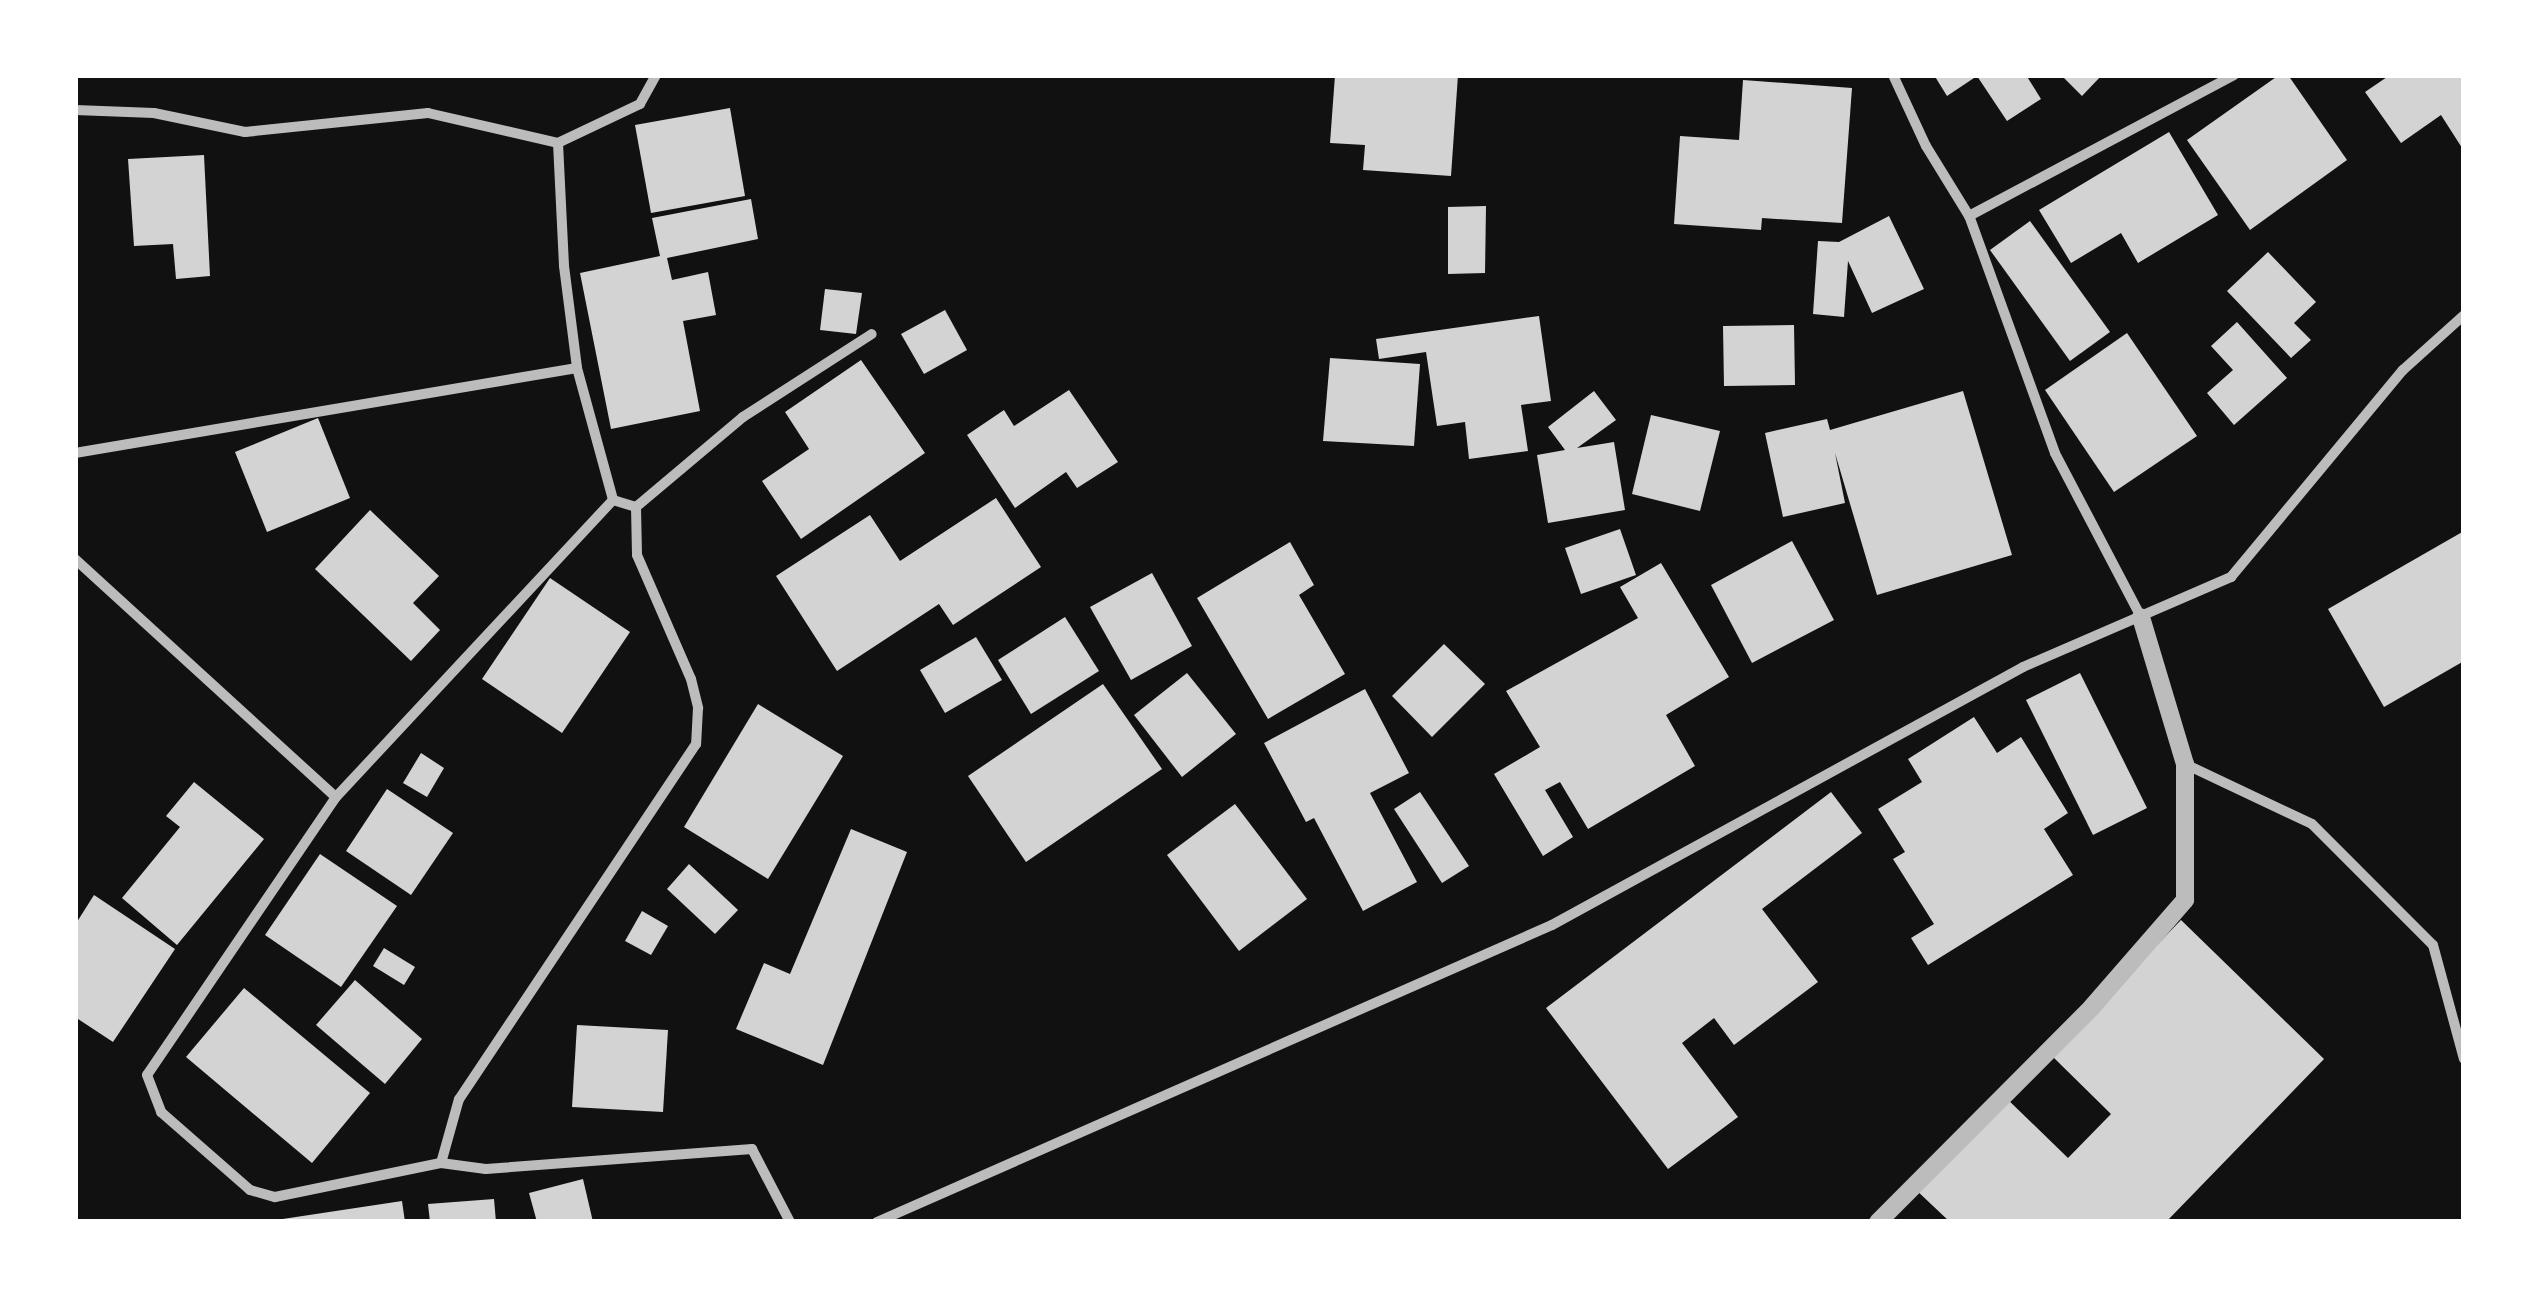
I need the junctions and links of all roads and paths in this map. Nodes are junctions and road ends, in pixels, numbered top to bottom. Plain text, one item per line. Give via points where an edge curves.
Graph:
1 (656, 75) edge
2 (1893, 75) edge
3 (2234, 75) edge
4 (75, 110) edge
5 (558, 143) junction
6 (1970, 216) junction
7 (2464, 315) edge
8 (872, 334) dead end
9 (577, 368) junction
10 (75, 453) edge
11 (613, 500) junction
12 (636, 507) junction
13 (75, 559) edge
14 (2141, 617) junction
15 (2185, 764) junction
16 (336, 796) junction
17 (2464, 1059) edge
18 (441, 1163) junction
19 (790, 1222) edge
20 (877, 1222) edge
21 (1878, 1222) edge

1 - 5 street via 640,104
2 - 6 street via 1926,146
3 - 6 street
4 - 5 street via 154,114 245,132 428,113
5 - 9 street
6 - 14 street via 2055,454
7 - 14 street via 2403,370 2231,576
8 - 12 street via 742,417
9 - 10 street
9 - 11 street
11 - 12 street
11 - 16 street
12 - 18 street via 637,555 692,679 696,744 459,1099
13 - 16 street
14 - 15 street
14 - 20 street via 1935,713 1552,925
15 - 17 street via 2312,824 2433,946
15 - 21 street via 2185,900 2092,1007
16 - 18 street via 147,1074 161,1112 250,1190 275,1197
18 - 19 street via 486,1169 752,1149

